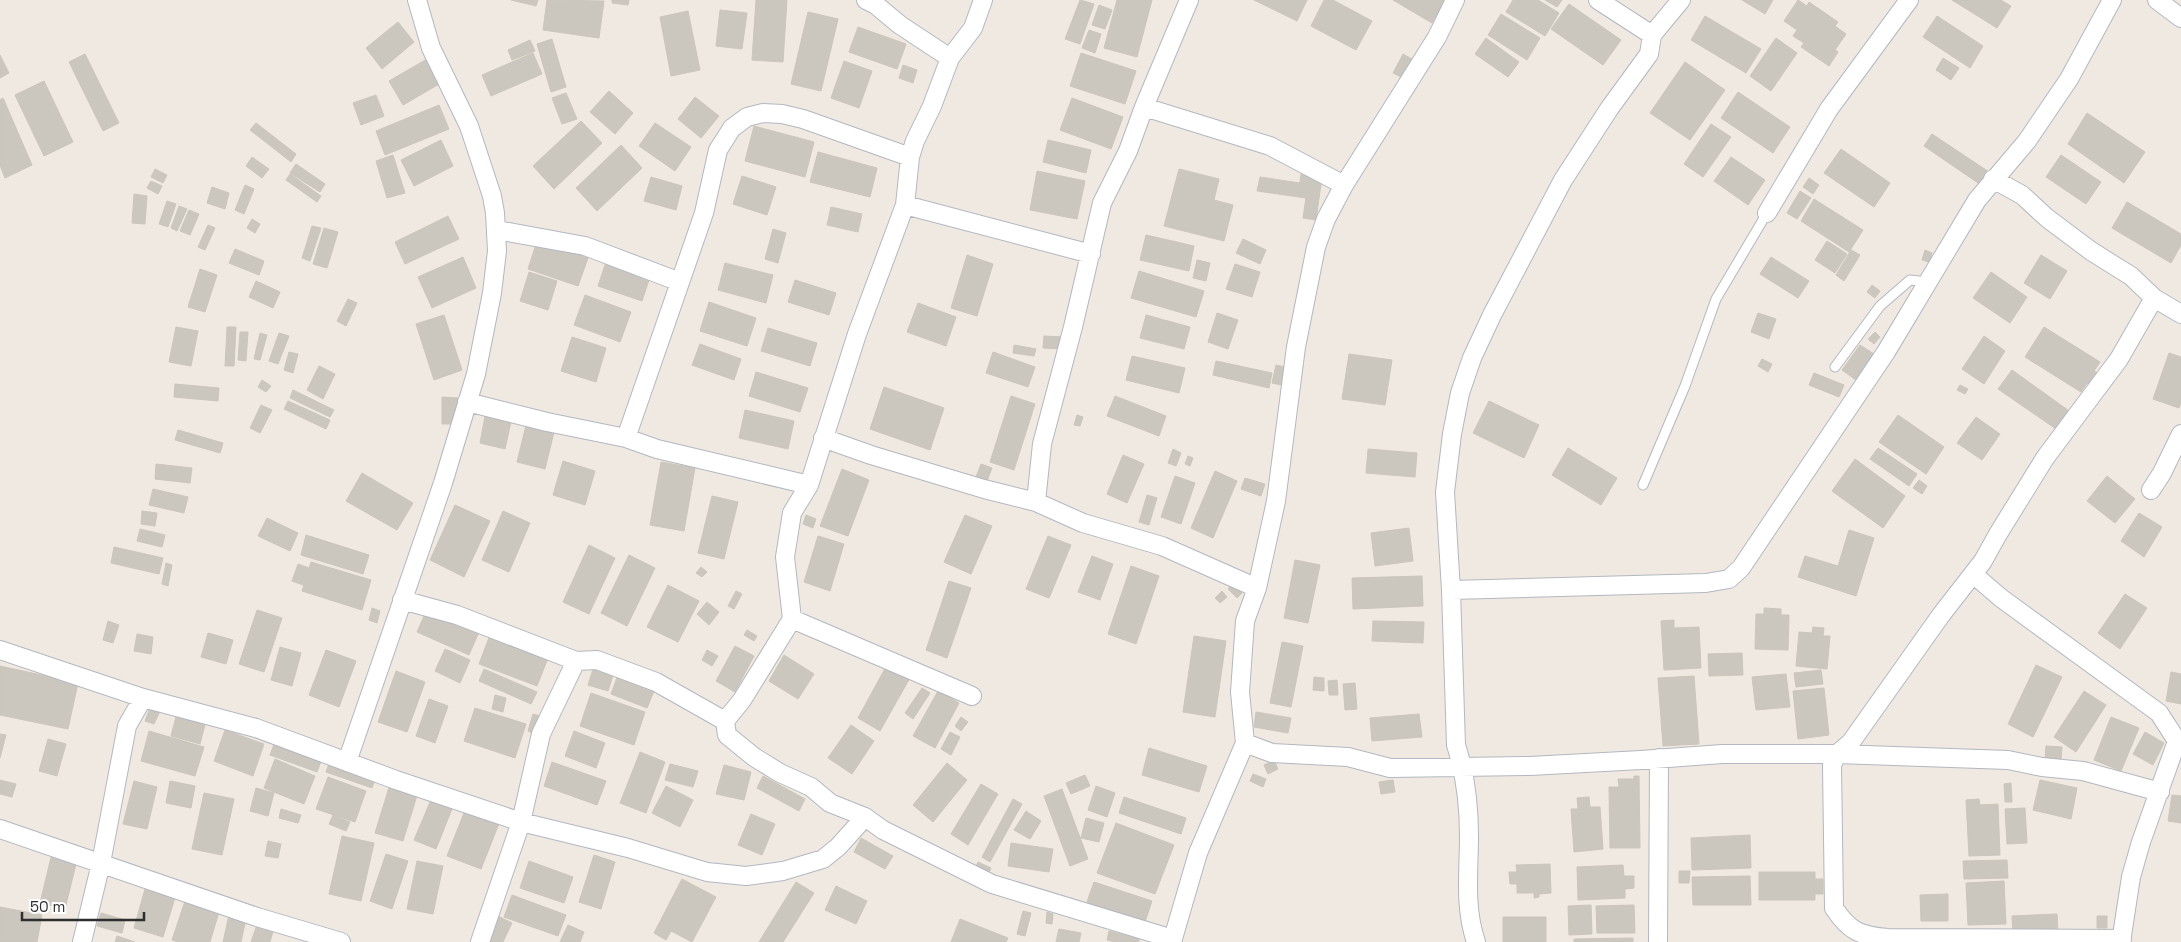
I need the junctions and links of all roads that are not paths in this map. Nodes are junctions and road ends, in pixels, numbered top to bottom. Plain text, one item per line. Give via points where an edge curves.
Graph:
1 (417, 0) edge
2 (866, 0) edge
3 (983, 0) edge
4 (1189, 0) edge
5 (1455, 0) edge
6 (1598, 0) edge
7 (1681, 0) edge
8 (1909, 0) edge
9 (2112, 0) edge
10 (2157, 0) edge
11 (2181, 18) edge
12 (1652, 35) junction
13 (950, 58) junction
14 (1144, 107) junction
15 (910, 157) junction
16 (1993, 179) junction
17 (1344, 185) junction
18 (905, 205) junction
19 (1766, 213) joint
20 (496, 230) junction
21 (1091, 254) junction
22 (680, 282) junction
23 (1929, 282) junction
24 (2154, 298) junction
25 (2181, 314) edge
26 (1835, 367) dead end
27 (467, 402) junction
28 (2181, 434) edge
29 (626, 438) junction
30 (824, 438) junction
31 (809, 485) junction
32 (1643, 485) dead end
33 (2150, 490) dead end
34 (1036, 502) junction
35 (1973, 574) junction
36 (1257, 588) junction
37 (1450, 590) junction
38 (402, 600) junction
39 (792, 619) junction
40 (0, 650) edge
41 (576, 660) junction
42 (972, 696) dead end
43 (143, 698) junction
44 (725, 721) junction
45 (1245, 743) junction
46 (1836, 754) junction
47 (1659, 758) junction
48 (347, 762) junction
49 (1463, 767) junction
50 (2160, 792) junction
51 (865, 816) junction
52 (521, 822) junction
53 (0, 829) edge
54 (101, 863) junction
55 (2121, 940) edge
56 (1172, 941) edge
57 (82, 942) edge
58 (341, 942) edge
59 (480, 942) edge
60 (1476, 942) edge
61 (1658, 942) edge

1 - 20 street via 431,48 469,126 492,196
2 - 13 street
3 - 13 street via 973,28
4 - 14 street
5 - 17 street via 1437,38
6 - 12 street
7 - 12 street
8 - 19 street via 1829,109
9 - 16 street via 2069,79 2027,141
10 - 11 street
12 - 37 street via 1649,54 1563,180 1472,358 1453,427 1445,492
13 - 15 street
14 - 17 street via 1270,146
14 - 21 street via 1128,151 1102,203
15 - 18 street
15 - 22 street via 796,117 762,113 747,117 732,128 718,150 704,213
16 - 23 street via 1977,200
16 - 24 street via 2022,195 2047,218 2131,276
17 - 36 street via 1316,247 1296,347 1276,501
18 - 21 street
18 - 30 street
19 - 32 lane via 1716,299 1685,386
20 - 22 street via 585,246
20 - 27 street via 492,293 476,374
21 - 34 street via 1042,444
22 - 29 street
23 - 26 lane via 1910,280 1880,306
23 - 37 street via 1886,352 1741,568 1730,579 1706,583
24 - 25 street
24 - 35 street via 2119,359 2045,458
27 - 29 street
27 - 38 street
28 - 33 street
29 - 31 street via 657,449
30 - 31 street
30 - 34 street via 871,455
31 - 39 street via 792,513 785,557
34 - 36 street via 1083,523 1162,546
35 - 46 street via 1940,615 1851,742
35 - 50 street via 2159,713 2177,741
36 - 45 street via 1245,621 1242,659 1240,692
37 - 49 street via 1456,745
38 - 41 street via 457,616
38 - 48 street
39 - 42 street
39 - 44 street via 742,700
40 - 43 street
41 - 44 street via 596,660 656,682
41 - 52 street via 542,734
43 - 48 street via 256,728
43 - 54 street via 127,726
44 - 51 street via 727,735 754,757 811,787 830,803
45 - 49 street via 1272,752 1348,757 1390,768
45 - 56 street via 1198,853
46 - 47 street via 1722,754
46 - 50 street via 2008,760 2083,771
46 - 55 street via 1832,765 1834,908 1853,930 1888,938
47 - 49 street
47 - 61 street
48 - 52 street
49 - 60 street via 1469,835 1467,892
50 - 55 street via 2131,877
51 - 52 street via 823,859 783,871 746,876 707,872 628,848
51 - 56 street via 883,830 992,884
52 - 59 street
53 - 54 street
54 - 57 street
54 - 58 street

